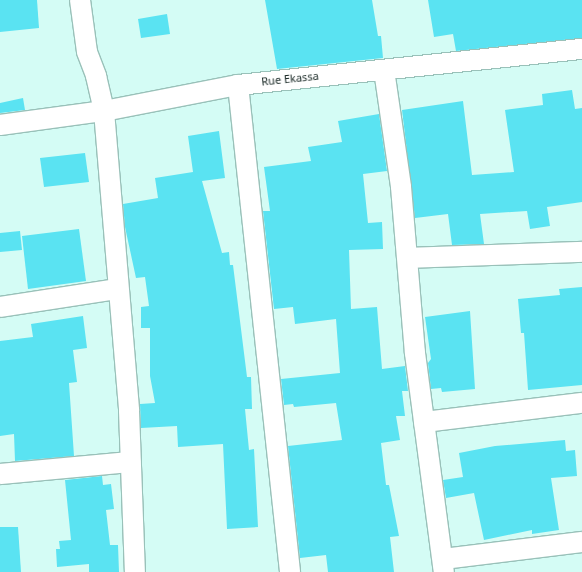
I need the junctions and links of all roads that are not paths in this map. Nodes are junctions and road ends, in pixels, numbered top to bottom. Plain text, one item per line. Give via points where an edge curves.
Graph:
1 (80, 0) edge
2 (582, 50) edge
3 (384, 70) junction
4 (238, 85) junction
5 (104, 110) junction
6 (0, 125) edge
7 (582, 252) edge
8 (408, 258) junction
9 (118, 289) junction
10 (0, 307) edge
11 (582, 403) edge
12 (424, 422) junction
13 (130, 462) junction
14 (0, 474) edge
15 (582, 542) edge
16 (444, 565) edge
17 (135, 572) edge
18 (290, 572) edge

1 - 5 street via 87,52
2 - 3 street, Rue Ekassa
3 - 4 street, Rue Ekassa
3 - 8 street
4 - 5 street, Rue Ekassa
4 - 18 street
5 - 6 street, Rue Ekassa
5 - 9 street
7 - 8 street
8 - 12 street via 415,353
9 - 10 street
9 - 13 street via 129,411
11 - 12 street
12 - 16 street
13 - 14 street
13 - 17 street
15 - 16 street

